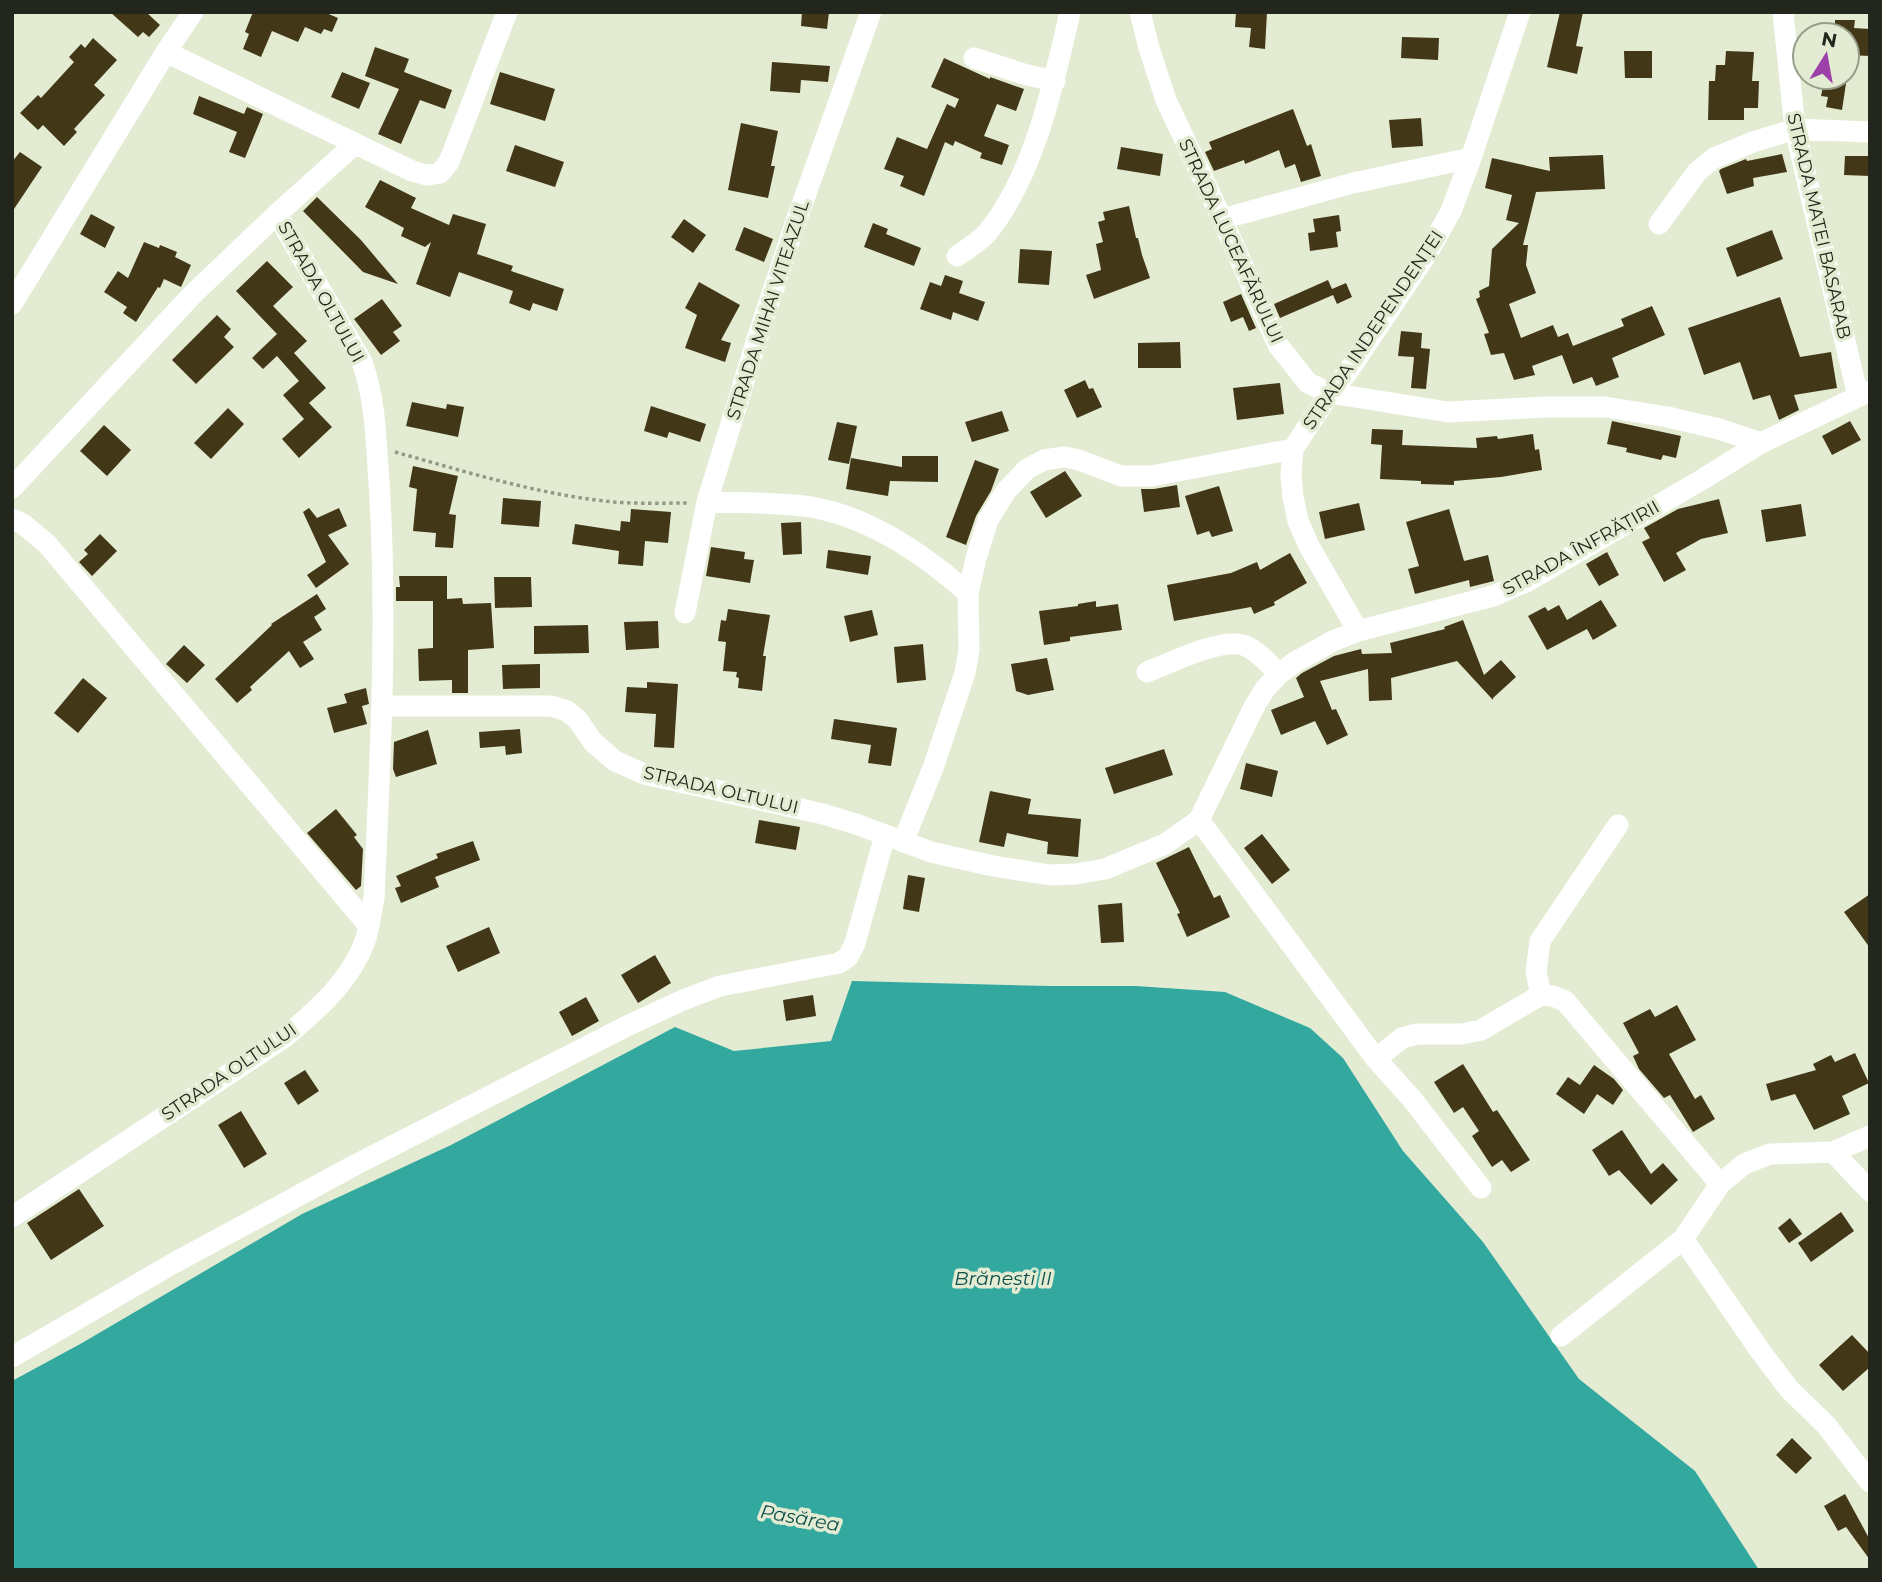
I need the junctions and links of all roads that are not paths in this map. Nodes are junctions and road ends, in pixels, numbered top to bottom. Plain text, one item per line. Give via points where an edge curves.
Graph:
1 (193, 12) edge
2 (507, 12) edge
3 (871, 12) edge
4 (1070, 12) edge
5 (1140, 12) edge
6 (1520, 12) edge
7 (1783, 12) edge
8 (166, 52) junction
9 (974, 58) dead end
10 (1055, 81) junction
11 (1795, 129) junction
12 (1870, 132) edge
13 (355, 144) junction
14 (1471, 158) junction
15 (276, 214) junction
16 (1222, 219) junction
17 (1659, 223) dead end
18 (957, 256) dead end
19 (12, 304) edge
20 (1330, 393) junction
21 (1864, 394) edge
22 (1761, 443) junction
23 (1293, 449) junction
24 (12, 488) edge
25 (707, 502) junction
26 (12, 519) edge
27 (968, 593) junction
28 (685, 613) dead end
29 (1357, 631) junction
30 (1147, 672) dead end
31 (1279, 674) junction
32 (382, 706) junction
33 (1199, 820) junction
34 (1618, 825) dead end
35 (894, 839) junction
36 (369, 926) junction
37 (1541, 995) junction
38 (1376, 1059) junction
39 (1870, 1136) edge
40 (1833, 1152) junction
41 (1720, 1184) junction
42 (1481, 1188) dead end
43 (1870, 1191) edge
44 (12, 1217) edge
45 (1682, 1239) junction
46 (1561, 1336) dead end
47 (12, 1357) edge
48 (1870, 1482) edge

1 - 8 street
2 - 13 street via 449,162 440,173 426,176
3 - 25 street, STRADA MIHAI VITEAZUL via 791,237
4 - 10 street
5 - 16 street, STRADA LUCEAFĂRULUI via 1166,100
6 - 14 street, STRADA INDEPENDENȚEI
7 - 11 street, STRADA MATEI BASARAB
8 - 13 street
8 - 19 street
9 - 10 street
10 - 18 street via 1010,199 986,234
11 - 12 street
11 - 17 street via 1714,158 1697,172
11 - 21 street, STRADA MATEI BASARAB
13 - 15 street
14 - 16 street via 1353,183
14 - 20 street, STRADA INDEPENDENȚEI via 1451,211 1427,254
15 - 24 street via 193,294
15 - 32 street, STRADA OLTULUI via 369,381 383,547
16 - 20 street, STRADA LUCEAFĂRULUI via 1278,345 1308,383
20 - 22 street, STRADA LUCEAFĂRULUI via 1448,412 1605,407 1668,417
20 - 23 street, STRADA INDEPENDENȚEI
21 - 22 street, STRADA ÎNFRĂȚIRII
22 - 29 street, STRADA ÎNFRĂȚIRII via 1528,581 1481,599
23 - 27 street, STRADA INDEPENDENȚEI via 1153,476 1122,476 1064,457 1044,460 1027,469 997,503 981,540
23 - 29 street, STRADA INDEPENDENȚEI via 1291,474 1298,521
25 - 27 street via 806,506 856,520 906,546
25 - 28 street, STRADA MIHAI VITEAZUL
26 - 36 street via 47,544
27 - 35 street, STRADA INDEPENDENȚEI via 970,638 965,673 933,768
29 - 31 street, STRADA ÎNFRĂȚIRII
30 - 31 street via 1234,643 1245,645
31 - 33 street, STRADA ÎNFRĂȚIRII via 1254,708
32 - 35 street, STRADA OLTULUI via 551,706 577,719 614,761 645,774 823,814
32 - 36 street, STRADA OLTULUI
33 - 35 street, STRADA OLTULUI via 1165,844 1105,869 1076,874 993,866
33 - 38 street
34 - 37 street via 1540,941 1536,972
35 - 47 street via 855,943 839,963 720,986 629,1025 331,1178
36 - 44 street, STRADA OLTULUI via 338,987 285,1037
37 - 38 street via 1481,1030 1402,1038
37 - 41 street via 1565,1001
38 - 42 street
39 - 40 street
40 - 41 street via 1770,1154 1744,1164
40 - 43 street
41 - 45 street
45 - 46 street
45 - 48 street via 1789,1389 1826,1425

